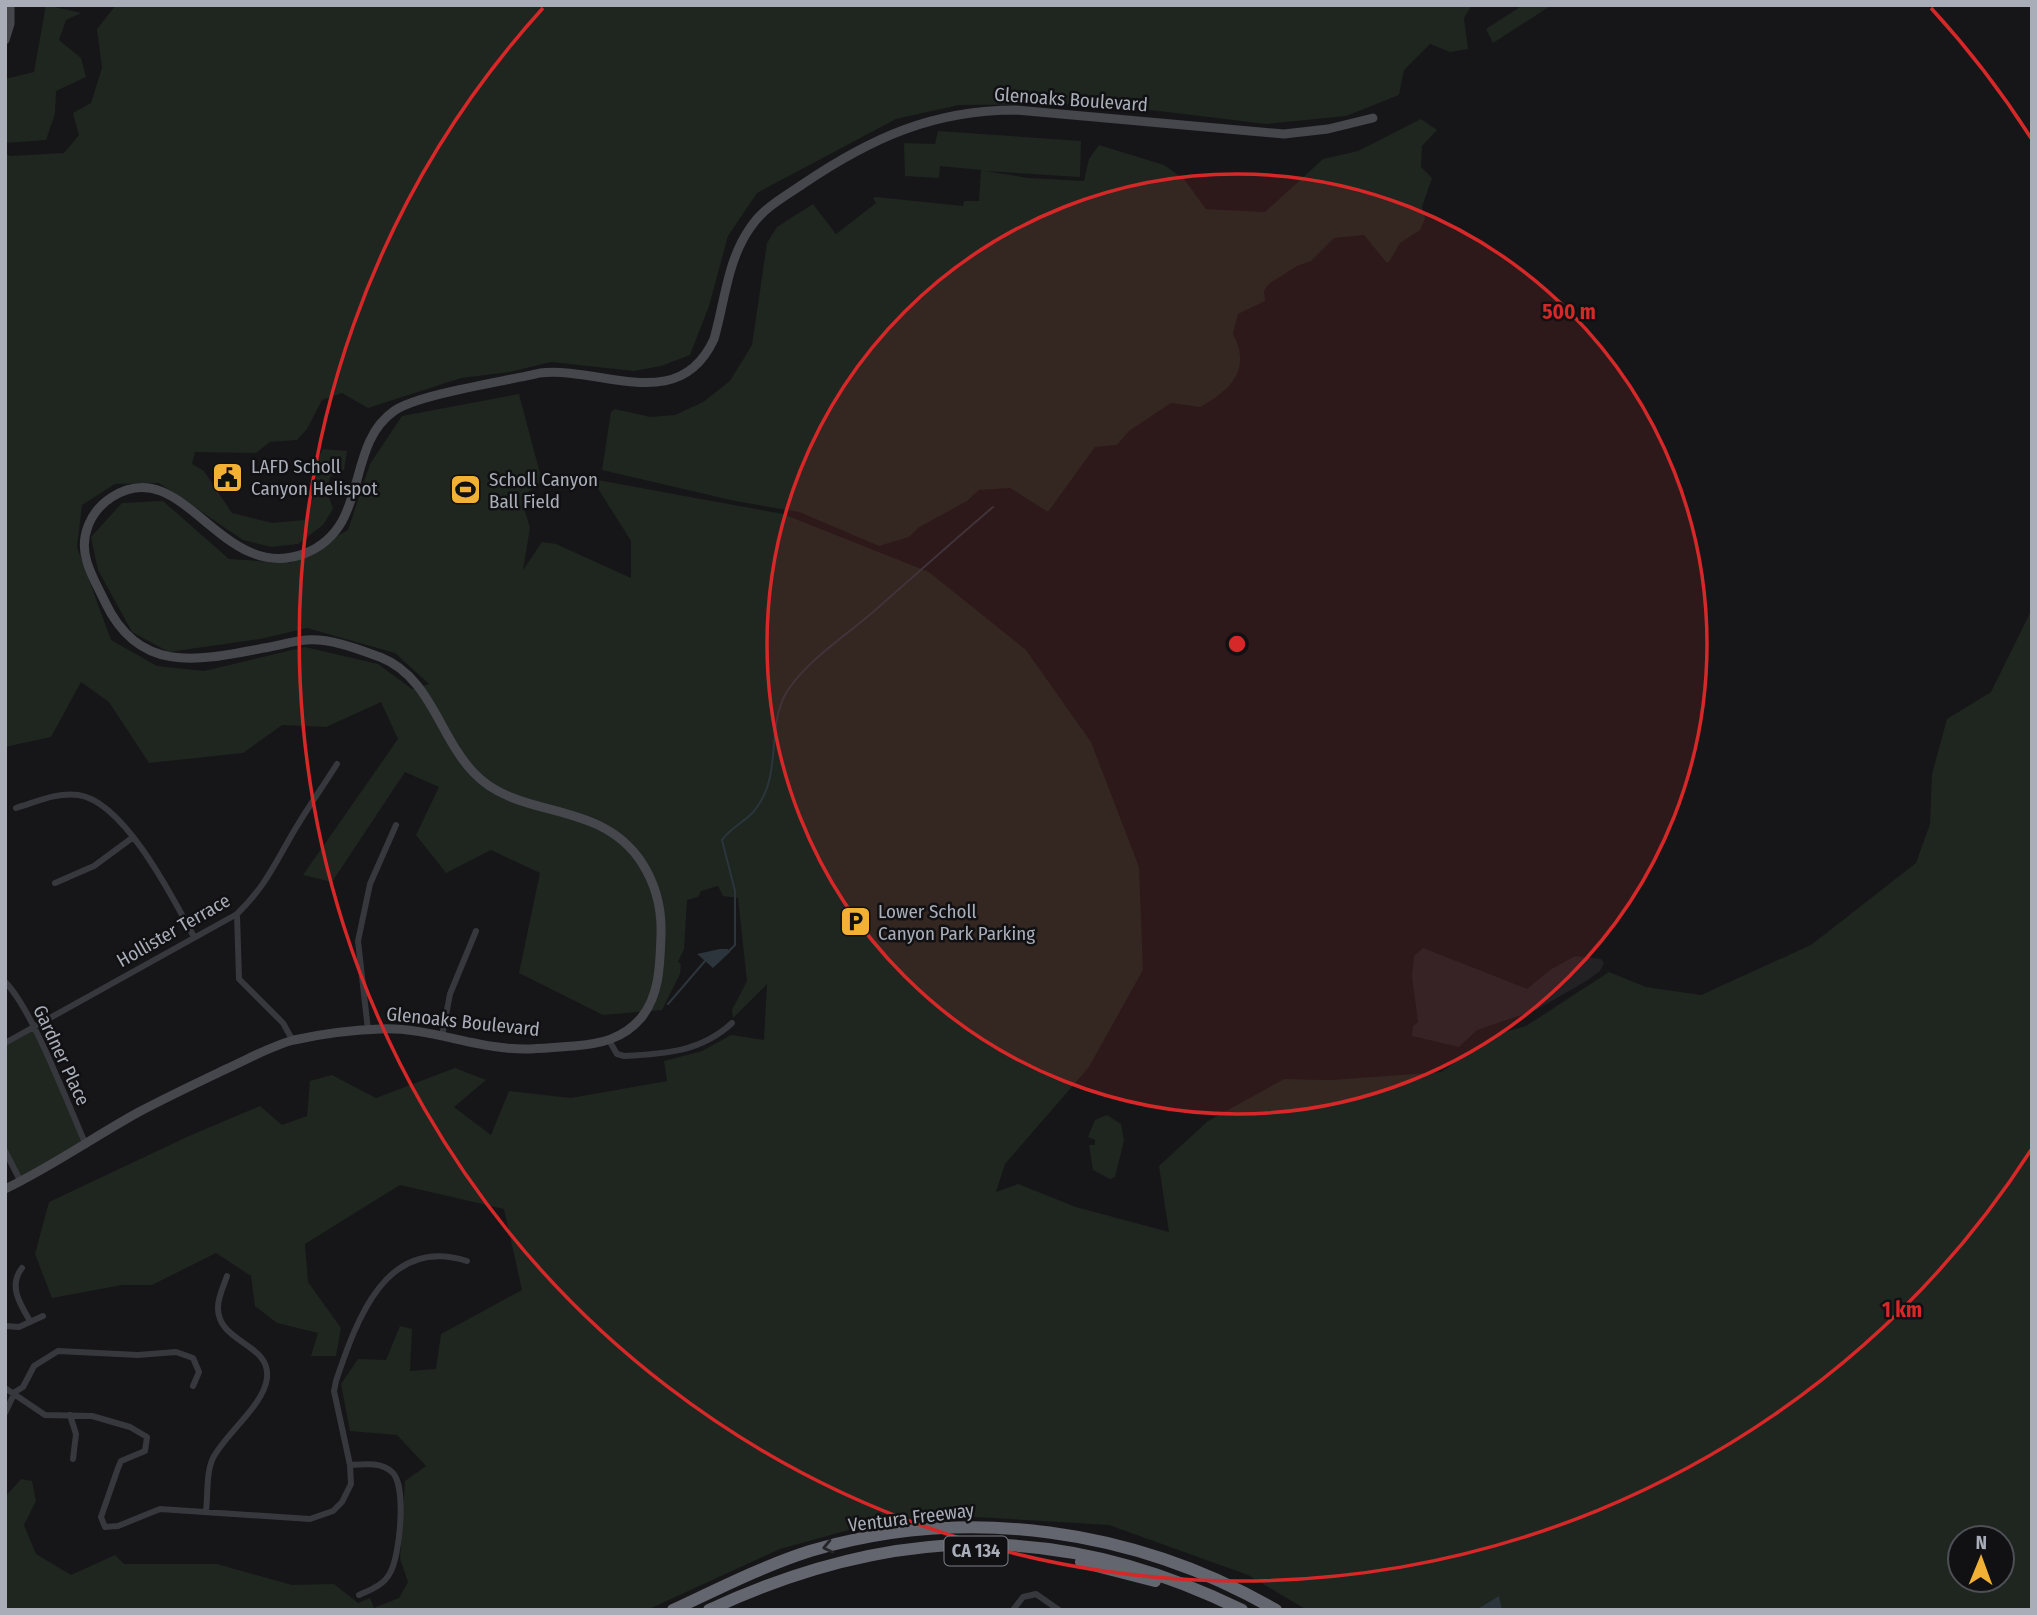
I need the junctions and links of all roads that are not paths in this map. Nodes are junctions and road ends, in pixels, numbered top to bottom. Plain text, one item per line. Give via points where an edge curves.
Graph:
1 (10, 5) edge
2 (5, 40) edge
3 (1373, 118) dead end
4 (337, 764) dead end
5 (16, 808) dead end
6 (396, 825) dead end
7 (132, 838) junction
8 (55, 883) dead end
9 (237, 914) junction
10 (476, 931) dead end
11 (194, 937) junction
12 (5, 982) edge
13 (732, 1023) dead end
14 (33, 1028) junction
15 (368, 1030) junction
16 (442, 1036) junction
17 (293, 1041) junction
18 (610, 1042) junction
19 (5, 1043) edge
20 (86, 1145) junction
21 (5, 1152) edge
22 (21, 1182) junction
23 (5, 1189) edge
24 (467, 1261) dead end
25 (22, 1268) dead end
26 (227, 1276) dead end
27 (43, 1316) dead end
28 (30, 1321) junction
29 (5, 1326) edge
30 (193, 1386) dead end
31 (5, 1388) edge
32 (15, 1392) junction
33 (5, 1413) edge
34 (70, 1415) junction
35 (73, 1459) dead end
36 (350, 1465) junction
37 (206, 1511) junction
38 (895, 1535) junction
39 (359, 1594) dead end
40 (674, 1610) edge
41 (709, 1610) edge
42 (726, 1610) edge
43 (1013, 1610) edge
44 (1059, 1610) edge
45 (1226, 1610) edge
46 (1242, 1610) edge
47 (1262, 1610) edge
48 (1276, 1610) edge

1 - 2 street
3 - 18 street, Glenoaks Boulevard via 1328,129 1276,134 1016,110 979,111 914,125 841,158 758,217 733,259 714,339 691,370 649,384 540,373 401,406 381,422 367,444 353,500 340,524 311,551 282,559 254,554 216,533 174,495 153,489 120,493 94,514 85,534 85,559 110,612 136,645 159,656 185,659 305,639 384,659 425,696 462,759 491,788 588,820 620,837 633,850 653,884 662,921 661,946 653,999 641,1018
4 - 9 street, Hollister Terrace via 271,876
5 - 7 street via 80,795 101,803
6 - 15 street via 370,884 358,941
7 - 8 street via 94,866
7 - 11 street via 162,879
9 - 11 street, Hollister Terrace
9 - 17 street via 239,979 283,1023
10 - 16 street via 450,994
11 - 14 street, Hollister Terrace
12 - 14 street, Gardner Place
13 - 18 street via 716,1038 692,1049 624,1056 617,1054
14 - 19 street, Hollister Terrace
14 - 20 street, Gardner Place
15 - 16 street, Glenoaks Boulevard
15 - 17 street, Glenoaks Boulevard
16 - 18 street, Glenoaks Boulevard via 522,1049
17 - 20 street, Glenoaks Boulevard via 164,1099
20 - 22 street, Glenoaks Boulevard
21 - 22 street
22 - 23 street, Glenoaks Boulevard
24 - 36 street via 436,1256 415,1259 395,1269 374,1294 335,1381
25 - 28 street via 16,1297
26 - 37 street via 218,1307 222,1324 262,1358 267,1377 260,1396 212,1460
27 - 28 street
28 - 29 street via 19,1327
30 - 32 street via 199,1372 186,1353 58,1351 42,1359
31 - 32 street
32 - 33 street
32 - 34 street via 45,1415
34 - 35 street via 76,1434
34 - 37 street via 102,1419 142,1431 147,1437 145,1451 121,1461 101,1517 108,1527 160,1509
36 - 37 street via 351,1483 342,1502 333,1511 310,1519
36 - 39 street via 376,1464 389,1469 400,1493 398,1548 390,1574
38 -> 40 highway, Ventura Freeway / CA 134 via 811,1551
38 - 47 highway via 998,1534 1089,1545 1164,1566
38 - 48 highway, Ventura Freeway / CA 134 via 986,1528 1076,1535 1187,1566
41 - 46 highway via 779,1580 845,1559 957,1544 1027,1546 1108,1559 1173,1578
42 - 45 highway, Ventura Freeway / CA 134 via 775,1588 852,1565 944,1551 994,1550 1114,1570 1164,1583
43 - 44 street via 1023,1597 1036,1594

